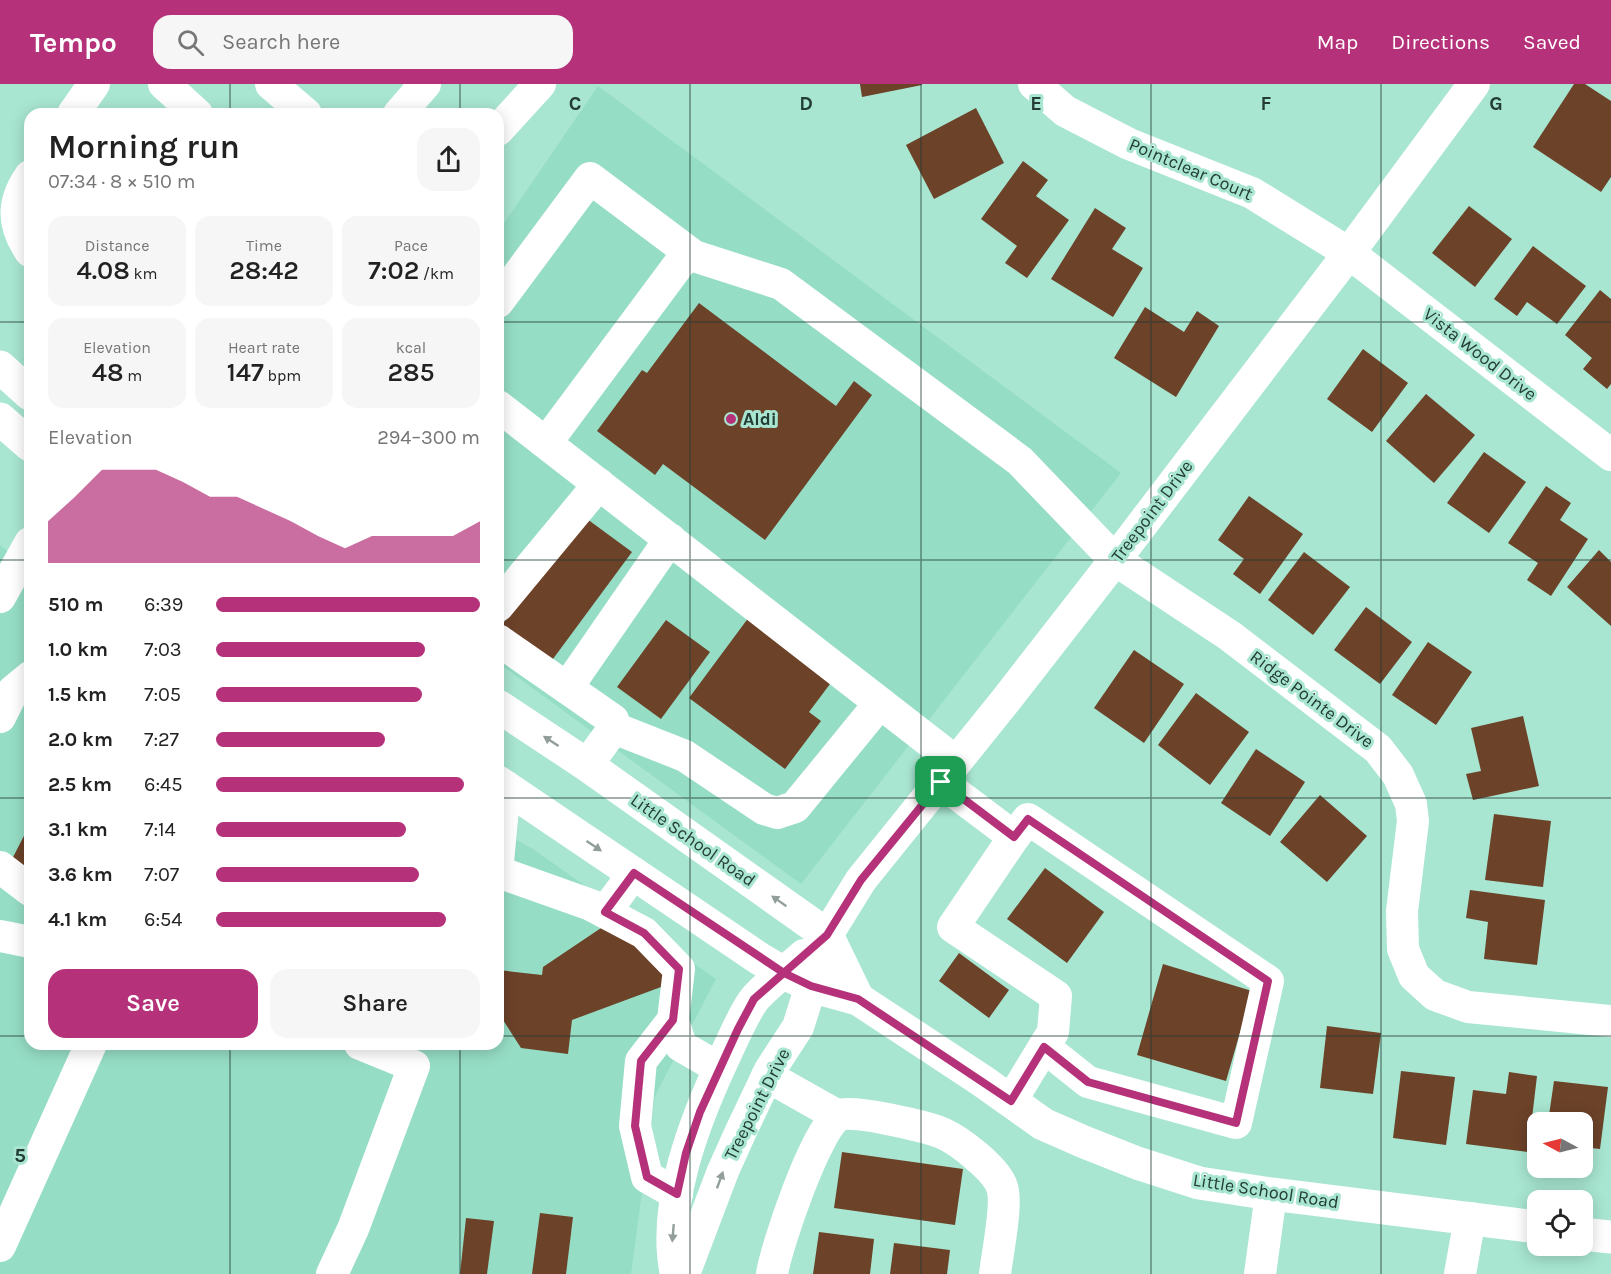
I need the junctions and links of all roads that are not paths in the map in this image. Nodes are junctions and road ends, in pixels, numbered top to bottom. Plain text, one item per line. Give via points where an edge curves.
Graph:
1 (94, 84) edge
2 (164, 84) edge
3 (271, 84) edge
4 (425, 84) edge
5 (540, 84) edge
6 (1034, 84) edge
7 (1474, 84) edge
8 (77, 108) edge
9 (190, 108) edge
10 (299, 108) edge
11 (404, 108) edge
12 (504, 123) edge
13 (24, 185) edge
14 (24, 239) edge
15 (688, 252) junction
16 (1349, 253) junction
17 (504, 294) edge
18 (0, 367) edge
19 (24, 388) edge
20 (504, 411) edge
21 (0, 419) edge
22 (24, 440) edge
23 (546, 443) junction
24 (1611, 455) edge
25 (599, 484) junction
26 (669, 539) junction
27 (24, 554) edge
28 (1115, 560) junction
29 (0, 597) edge
30 (504, 599) edge
31 (504, 644) edge
32 (567, 688) junction
33 (880, 703) junction
34 (507, 716) edge
35 (614, 728) junction
36 (587, 765) junction
37 (948, 772) junction
38 (504, 785) edge
39 (1014, 837) junction
40 (0, 867) edge
41 (634, 873) junction
42 (504, 874) edge
43 (24, 886) edge
44 (605, 912) junction
45 (827, 935) junction
46 (0, 936) edge
47 (24, 941) edge
48 (798, 979) junction
49 (858, 999) junction
50 (673, 1020) junction
51 (1611, 1021) edge
52 (1044, 1047) junction
53 (88, 1050) edge
54 (375, 1050) edge
55 (719, 1068) junction
56 (767, 1076) junction
57 (1011, 1101) junction
58 (838, 1116) junction
59 (677, 1194) junction
60 (1271, 1194) junction
61 (1470, 1218) junction
62 (1527, 1226) edge
63 (1593, 1235) edge
64 (1611, 1238) edge
65 (0, 1246) edge
66 (332, 1274) edge
67 (676, 1274) edge
68 (684, 1274) edge
69 (772, 1274) edge
70 (995, 1274) edge
71 (1260, 1274) edge
72 (1460, 1274) edge

1 - 8 street
2 - 9 street
3 - 10 street
4 - 11 street
5 - 12 street
6 - 16 street, Pointclear Court via 1065,111 1129,144 1252,193
7 - 16 street, Treepoint Drive
13 - 14 street via 16,224
15 - 17 street, Ridge Pointe Drive via 590,178
15 - 23 street
15 - 28 street, Ridge Pointe Drive via 781,284 1020,461
16 - 24 street, Vista Wood Drive
16 - 28 street, Treepoint Drive
18 - 19 main road
20 - 23 street
21 - 22 main road
23 - 25 street
25 - 26 street
25 - 30 street
26 - 32 street
26 - 33 street
27 - 29 street
28 - 37 street, Treepoint Drive
28 - 51 street, Ridge Pointe Drive via 1230,636 1378,749 1398,775 1412,804 1402,911 1403,949 1414,976 1435,995 1468,1007
31 - 32 street
32 - 35 street via 613,720
33 - 35 street via 795,807 777,813 685,756
33 - 37 street
36 -> 34 main road, Little School Road
35 - 36 street
45 -> 36 main road, Little School Road
37 - 39 street
37 - 45 street, Treepoint Drive via 861,880
38 -> 41 main road, Little School Road
39 - 52 street via 953,927 1056,996 1053,1032
39 - 52 street via 1028,819 1268,981 1236,1123 1088,1082
40 - 43 street
41 - 44 street
41 - 48 main road, Little School Road
42 - 44 street
44 - 50 street via 644,933 679,969
45 - 48 street, Treepoint Drive
45 - 49 main road, Little School Road
46 - 47 street
48 - 49 main road, Little School Road
48 - 55 street, Treepoint Drive via 754,999
48 - 56 street, Treepoint Drive via 798,1027
49 - 57 main road, Little School Road
50 - 55 street via 681,1046
50 - 59 street via 641,1061 635,1126 647,1177
52 - 57 street
53 - 65 street
54 - 66 street via 414,1066 353,1229
55 - 59 street, Treepoint Drive via 696,1122
56 - 58 street
68 -> 56 street, Treepoint Drive via 723,1171
57 - 60 main road, Little School Road via 1043,1124 1137,1163 1199,1183
58 - 69 street via 824,1132 797,1188
58 - 70 street via 869,1115 942,1133 984,1161 1003,1188
59 -> 67 street, Treepoint Drive via 672,1253
60 - 61 main road, Little School Road
60 - 71 street
61 - 62 main road, Little School Road
61 - 72 street
63 - 64 main road

